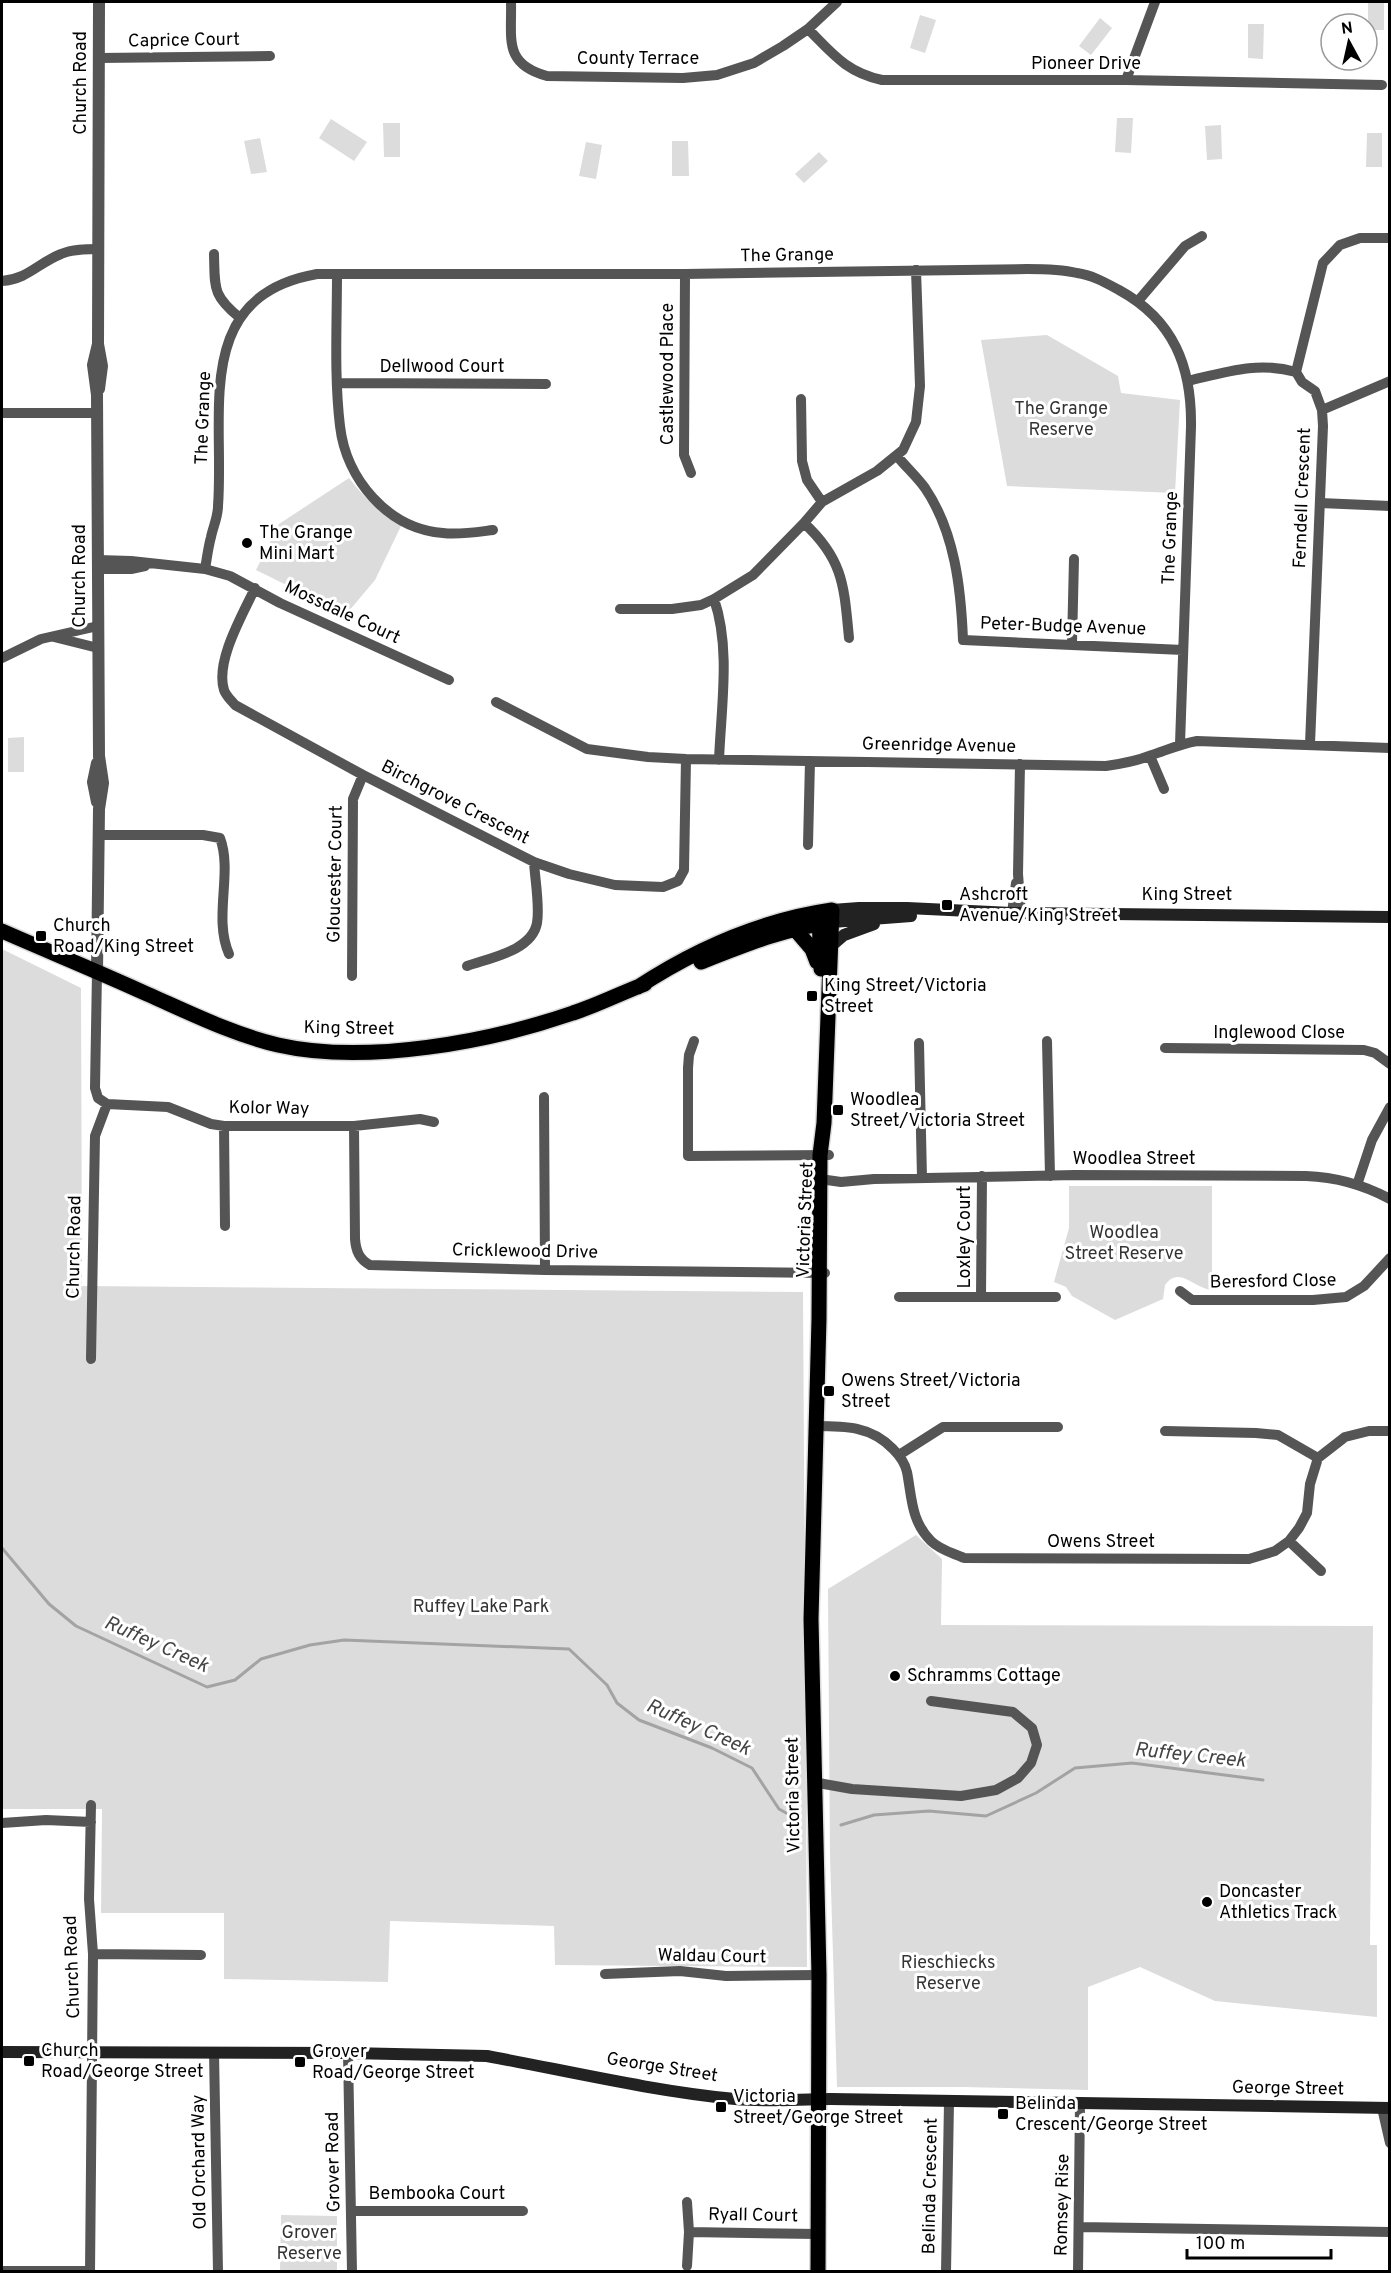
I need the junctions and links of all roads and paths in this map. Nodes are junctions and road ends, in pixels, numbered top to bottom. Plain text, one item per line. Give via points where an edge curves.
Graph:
1 (99, 2) edge
2 (512, 2) edge
3 (837, 2) edge
4 (1155, 2) edge
5 (808, 29) junction
6 (270, 56) dead end
7 (99, 58) junction
8 (1126, 80) junction
9 (1382, 85) dead end
10 (1202, 236) dead end
11 (1389, 238) edge
12 (98, 249) junction
13 (214, 254) dead end
14 (916, 270) junction
15 (337, 274) junction
16 (685, 274) junction
17 (2, 281) edge
18 (1138, 301) junction
19 (240, 318) junction
20 (1296, 372) junction
21 (1188, 381) junction
22 (1389, 381) edge
23 (338, 383) junction
24 (546, 384) dead end
25 (801, 399) dead end
26 (1322, 410) junction
27 (2, 413) edge
28 (97, 413) junction
29 (897, 456) junction
30 (691, 473) dead end
31 (822, 502) junction
32 (1320, 503) junction
33 (1389, 506) edge
34 (804, 524) junction
35 (493, 530) dead end
36 (1074, 559) dead end
37 (98, 565) junction
38 (205, 568) junction
39 (255, 588) junction
40 (714, 599) junction
41 (620, 609) dead end
42 (98, 626) junction
43 (53, 637) junction
44 (849, 638) dead end
45 (1072, 643) junction
46 (98, 648) junction
47 (1183, 650) junction
48 (2, 657) edge
49 (448, 680) dead end
50 (496, 702) dead end
51 (1180, 744) junction
52 (1310, 744) junction
53 (1389, 748) edge
54 (1150, 756) junction
55 (686, 759) junction
56 (719, 760) junction
57 (810, 761) junction
58 (1020, 764) junction
59 (363, 775) junction
60 (1164, 789) dead end
61 (98, 835) junction
62 (808, 845) dead end
63 (534, 862) junction
64 (948, 911) junction
65 (1017, 913) junction
66 (917, 915) junction
67 (826, 917) junction
68 (1389, 917) edge
69 (794, 928) junction
70 (2, 930) edge
71 (830, 947) junction
72 (229, 954) dead end
73 (467, 966) dead end
74 (820, 970) junction
75 (98, 972) junction
76 (352, 976) dead end
77 (638, 987) junction
78 (694, 1041) dead end
79 (1047, 1041) dead end
80 (919, 1043) dead end
81 (1165, 1048) dead end
82 (1389, 1064) edge
83 (824, 1094) junction
84 (544, 1097) dead end
85 (104, 1102) junction
86 (1389, 1107) edge
87 (434, 1122) dead end
88 (224, 1126) junction
89 (354, 1126) junction
90 (825, 1155) junction
91 (982, 1176) junction
92 (1050, 1176) junction
93 (922, 1178) junction
94 (827, 1179) junction
95 (1357, 1185) junction
96 (1389, 1199) edge
97 (225, 1226) dead end
98 (1389, 1257) edge
99 (545, 1270) junction
100 (822, 1274) junction
101 (1180, 1291) dead end
102 (899, 1297) dead end
103 (981, 1297) junction
104 (1056, 1297) dead end
105 (91, 1359) dead end
106 (815, 1426) junction
107 (1058, 1427) dead end
108 (1165, 1431) dead end
109 (1389, 1431) edge
110 (898, 1455) junction
111 (1318, 1458) junction
112 (1289, 1541) junction
113 (1321, 1571) dead end
114 (931, 1701) dead end
115 (813, 1782) junction
116 (91, 1805) dead end
117 (91, 1822) junction
118 (2, 1823) edge
119 (93, 1954) junction
120 (201, 1955) dead end
121 (605, 1974) dead end
122 (819, 1975) junction
123 (2, 2052) edge
124 (93, 2052) junction
125 (214, 2052) junction
126 (348, 2053) junction
127 (817, 2099) junction
128 (949, 2102) junction
129 (1080, 2103) junction
130 (1386, 2108) edge
131 (1389, 2143) edge
132 (687, 2202) dead end
133 (351, 2211) junction
134 (523, 2211) dead end
135 (1079, 2227) junction
136 (689, 2232) junction
137 (1389, 2232) edge
138 (817, 2234) junction
139 (687, 2266) dead end
140 (2, 2271) edge
141 (90, 2271) edge
142 (218, 2271) edge
143 (352, 2271) edge
144 (818, 2271) edge
145 (946, 2271) edge
146 (1078, 2271) edge

1 - 7 street, Church Road
2 - 5 street, County Terrace via 512,47 518,62 547,76 717,75 754,63
3 - 5 street, County Terrace
4 - 8 street
5 - 8 street, Pioneer Drive via 853,71 882,80
6 - 7 street, Caprice Court
7 - 12 street, Church Road
8 - 9 street, Pioneer Drive
10 - 18 street via 1185,246
11 - 20 street via 1360,238 1340,245 1323,263
12 - 17 street via 66,251 26,276
12 - 28 street, Church Road via 98,344 102,374
13 - 19 street via 215,290 220,301
14 - 16 street, The Grange
14 - 18 street, The Grange via 1027,269 1078,273 1101,280
14 - 29 street via 920,386 916,422
15 - 16 street, The Grange
15 - 19 street, The Grange via 296,278 272,290
15 - 23 street
16 - 30 street, Castlewood Place via 684,454
18 - 21 street, The Grange via 1174,343
19 - 38 street, The Grange via 224,354 219,380 218,508
20 - 21 street via 1250,367
20 - 26 street, Ferndell Crescent via 1314,391
21 - 47 street, The Grange via 1192,405
22 - 26 street
23 - 24 street, Dellwood Court
23 - 35 street via 340,428 351,466 377,503 420,529 443,533
25 - 31 street via 802,461 807,480
26 - 32 street, Ferndell Crescent
27 - 28 street
28 - 37 street, Church Road
29 - 31 street
29 - 45 street, Peter-Budge Avenue via 925,488 950,545 962,608 963,640
31 - 34 street
32 - 33 street
32 - 52 street, Ferndell Crescent
34 - 40 street via 753,575
34 - 44 street via 833,556 846,599
36 - 45 street
37 - 38 street, Mossdale Court via 131,561
37 - 42 street, Church Road
38 - 39 street, Mossdale Court
39 - 49 street, Mossdale Court
39 - 59 street, Birchgrove Crescent via 226,653 222,681 225,693 235,705
40 - 41 street via 672,609
40 - 56 street via 724,646
42 - 43 street
42 - 46 street, Church Road
43 - 46 street
43 - 48 street
45 - 47 street, Peter-Budge Avenue
46 - 61 street, Church Road via 103,783
47 - 51 street, The Grange
50 - 55 street, Greenridge Avenue via 587,749
51 - 52 street, Greenridge Avenue via 1210,740
51 - 54 street, Greenridge Avenue
52 - 53 street, Greenridge Avenue
54 - 58 street, Greenridge Avenue via 1106,766
54 - 60 street
55 - 56 street, Greenridge Avenue
55 - 63 street, Birchgrove Crescent via 684,870 678,881 663,887 615,885
56 - 57 street, Greenridge Avenue
57 - 58 street, Greenridge Avenue
57 - 62 street
58 - 65 street
59 - 63 street, Birchgrove Crescent
59 - 76 street, Gloucester Court via 353,799
61 - 72 street via 224,834 223,933
61 - 75 street, Church Road
63 - 73 street via 537,924 530,938 517,948
64 - 65 main road, King Street
64 - 66 main road, King Street
64 - 67 main road, King Street via 869,908
65 - 68 main road, King Street
66 - 67 main road, King Street
66 - 71 main road via 854,930
67 - 69 main road, King Street
67 - 71 main road, Victoria Street
67 - 74 main road, Victoria Street
67 - 77 main road, King Street via 752,929 681,961
69 - 74 main road via 814,952
69 - 77 main road, King Street
70 - 75 main road, King Street
71 - 83 main road, Victoria Street
74 - 83 main road, Victoria Street
75 - 77 main road, King Street via 245,1035 289,1047 336,1052 426,1047 506,1032 574,1013
75 - 85 street, Church Road via 95,1088
78 - 90 street via 688,1061 688,1156
79 - 92 street
80 - 93 street
81 - 82 street, Inglewood Close via 1364,1050
83 - 90 main road, Victoria Street
84 - 99 street
85 - 88 street, Kolor Way via 168,1107
85 - 105 street, Church Road via 95,1136
86 - 95 street via 1372,1140
87 - 89 street, Kolor Way via 420,1119
88 - 89 street, Kolor Way
88 - 97 street
89 - 99 street, Cricklewood Drive via 355,1239 362,1261 378,1266
90 - 94 main road, Victoria Street
91 - 92 street, Woodlea Street
91 - 93 street, Woodlea Street
91 - 103 street, Loxley Court
92 - 95 street, Woodlea Street via 1306,1176
93 - 94 street, Woodlea Street
94 - 100 main road, Victoria Street
95 - 96 street, Woodlea Street
98 - 101 street, Beresford Close via 1364,1286 1346,1297 1192,1300
99 - 100 street, Cricklewood Drive
100 - 106 main road, Victoria Street
102 - 103 street, Loxley Court
103 - 104 street, Loxley Court
106 - 110 street, Owens Street via 857,1427 882,1437
106 - 115 main road, Victoria Street
107 - 110 street via 943,1427
108 - 111 street via 1278,1435
109 - 111 street via 1345,1437
110 - 112 street, Owens Street via 907,1469 911,1508 920,1528 938,1547 964,1558 1249,1559 1275,1551
111 - 112 street, Owens Street via 1307,1513
112 - 113 street
114 - 115 street via 1013,1712 1032,1728 1037,1745 1031,1763 1018,1778 996,1790 962,1796 852,1789
115 - 122 main road, Victoria Street
116 - 117 street, Church Road
117 - 118 street
117 - 119 street, Church Road via 88,1899
119 - 120 street
119 - 124 street, Church Road
121 - 122 street, Waldau Court via 680,1971 726,1976
122 - 127 main road, Victoria Street
123 - 124 main road, George Street
124 - 125 main road, George Street
124 - 141 street, Church Road
125 - 126 main road, George Street
125 - 142 street, Old Orchard Way
126 - 127 main road, George Street via 487,2056 735,2099
126 - 133 street, Grover Road
127 - 128 main road, George Street
127 - 138 main road, Victoria Street
128 - 129 main road, George Street
128 - 145 street, Belinda Crescent
129 - 130 main road, George Street
129 - 135 street, Romsey Rise
130 - 131 street
132 - 136 street, Ryall Court
133 - 134 street, Bembooka Court
133 - 143 street, Grover Road
135 - 137 street
135 - 146 street, Romsey Rise
136 - 138 street, Ryall Court
136 - 139 street, Ryall Court
138 - 144 main road, Victoria Street
140 - 141 street

